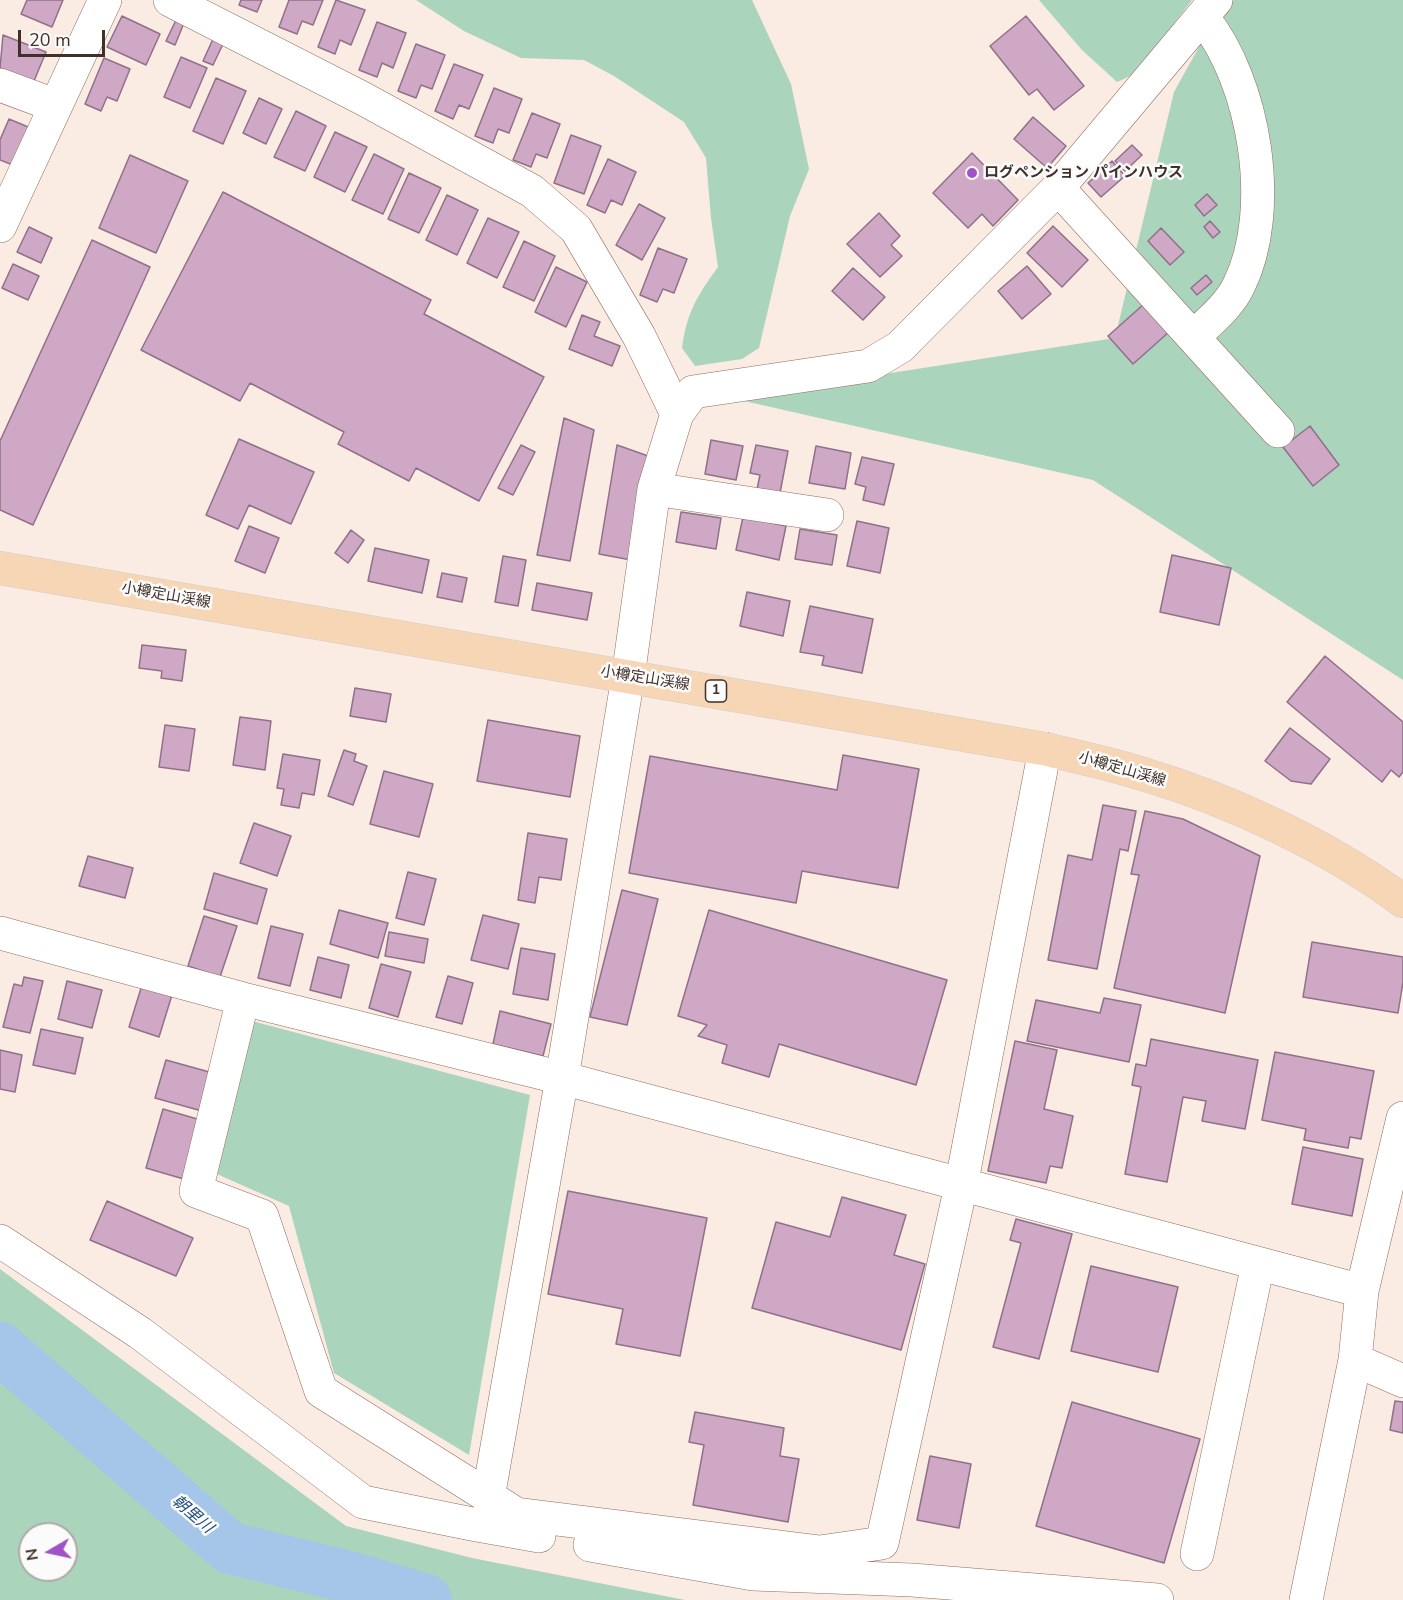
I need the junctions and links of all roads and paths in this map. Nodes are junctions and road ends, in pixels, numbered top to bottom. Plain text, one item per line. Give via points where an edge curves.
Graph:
1 (105, 0) edge
2 (170, 0) edge
3 (1210, 9) edge
4 (0, 85) edge
5 (54, 105) junction
6 (1058, 188) junction
7 (0, 226) edge
8 (1193, 337) junction
9 (676, 414) junction
10 (1278, 431) dead end
11 (654, 489) junction
12 (826, 515) dead end
13 (0, 568) edge
14 (628, 677) junction
15 (1045, 749) junction
16 (1403, 901) edge
17 (0, 933) edge
18 (243, 999) junction
19 (562, 1078) junction
20 (1403, 1118) edge
21 (961, 1186) junction
22 (0, 1241) edge
23 (1258, 1263) junction
24 (1362, 1291) junction
25 (1355, 1360) junction
26 (1403, 1381) edge
27 (483, 1511) junction
28 (1197, 1554) dead end
29 (1157, 1600) edge
30 (1306, 1600) edge

1 - 5 street
2 - 9 street via 532,191 576,229 639,336
3 - 6 street
3 - 8 street via 1242,88 1257,193 1254,237 1241,281 1218,313
4 - 5 street
5 - 7 street
6 - 8 street
6 - 9 street via 900,348 868,366 693,392
8 - 10 street
9 - 11 street
11 - 12 street
11 - 14 street
13 - 14 main road, 小樽定山渓線 / 1
14 - 15 main road, 小樽定山渓線 / 1
14 - 19 street
15 - 16 main road, 小樽定山渓線 / 1 via 1147,775 1230,806 1377,882
15 - 21 street
17 - 18 street
18 - 19 street
18 - 27 street via 196,1191 262,1216 321,1391
19 - 21 street
19 - 27 street
20 - 24 street
21 - 23 street
21 - 27 street via 882,1543 820,1552
22 - 27 street via 140,1332 363,1502
23 - 24 street
23 - 28 street
24 - 25 street
25 - 26 street
25 - 30 street
27 - 29 street via 753,1574 912,1580

